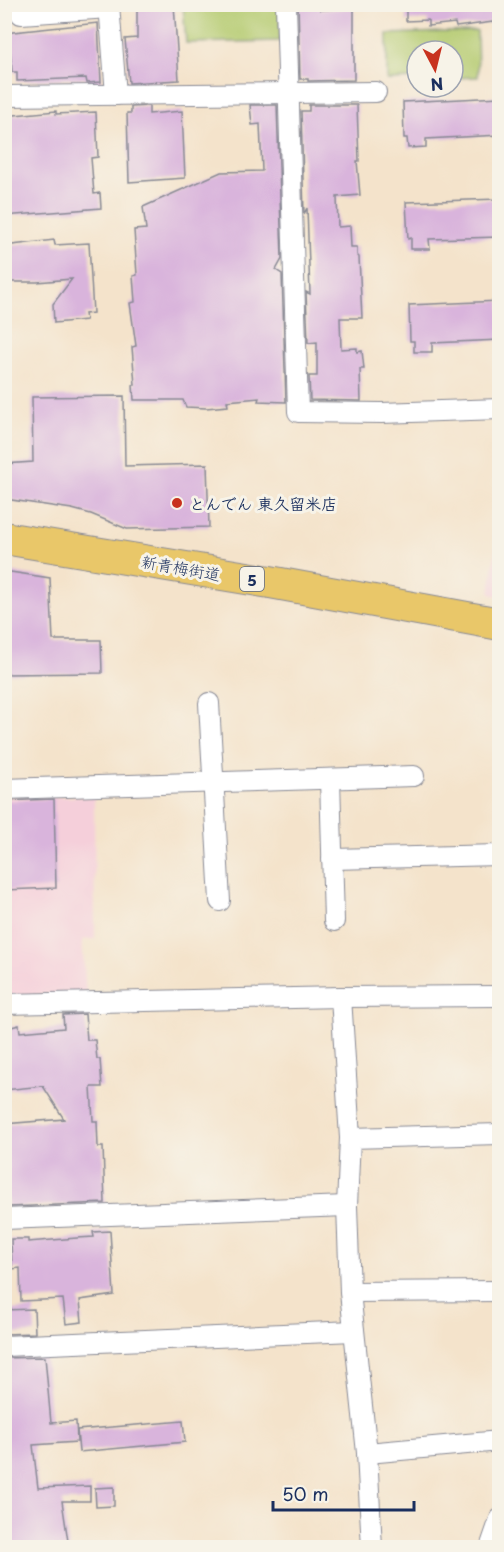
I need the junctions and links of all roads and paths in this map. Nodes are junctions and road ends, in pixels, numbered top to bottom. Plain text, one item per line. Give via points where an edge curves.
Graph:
1 (21, 4) edge
2 (285, 4) edge
3 (109, 6) edge
4 (288, 92) junction
5 (376, 92) dead end
6 (116, 95) junction
7 (4, 96) edge
8 (500, 409) edge
9 (4, 538) edge
10 (500, 624) edge
11 (209, 703) dead end
12 (414, 776) dead end
13 (330, 779) junction
14 (213, 783) junction
15 (4, 789) edge
16 (500, 855) edge
17 (332, 859) junction
18 (220, 901) dead end
19 (334, 921) dead end
20 (500, 996) edge
21 (341, 997) junction
22 (4, 1004) edge
23 (500, 1134) edge
24 (350, 1138) junction
25 (347, 1206) junction
26 (4, 1219) edge
27 (500, 1291) edge
28 (350, 1292) junction
29 (354, 1330) junction
30 (4, 1346) edge
31 (500, 1441) edge
32 (367, 1453) junction
33 (500, 1519) edge
34 (372, 1548) edge
35 (490, 1548) edge

1 - 3 street via 21,14
2 - 4 street
3 - 6 street
4 - 5 street
4 - 6 street
4 - 8 street via 298,412
6 - 7 street
9 - 10 main road, 新青梅街道 / 5
11 - 14 street
12 - 13 street
13 - 14 street
13 - 17 street
14 - 15 street
14 - 18 street
16 - 17 street
17 - 19 street
20 - 21 street
21 - 22 street
21 - 24 street
23 - 24 street
24 - 25 street
25 - 26 street
25 - 28 street
27 - 28 street
28 - 29 street
29 - 30 street
29 - 32 street
31 - 32 street
32 - 34 street
33 - 35 street

